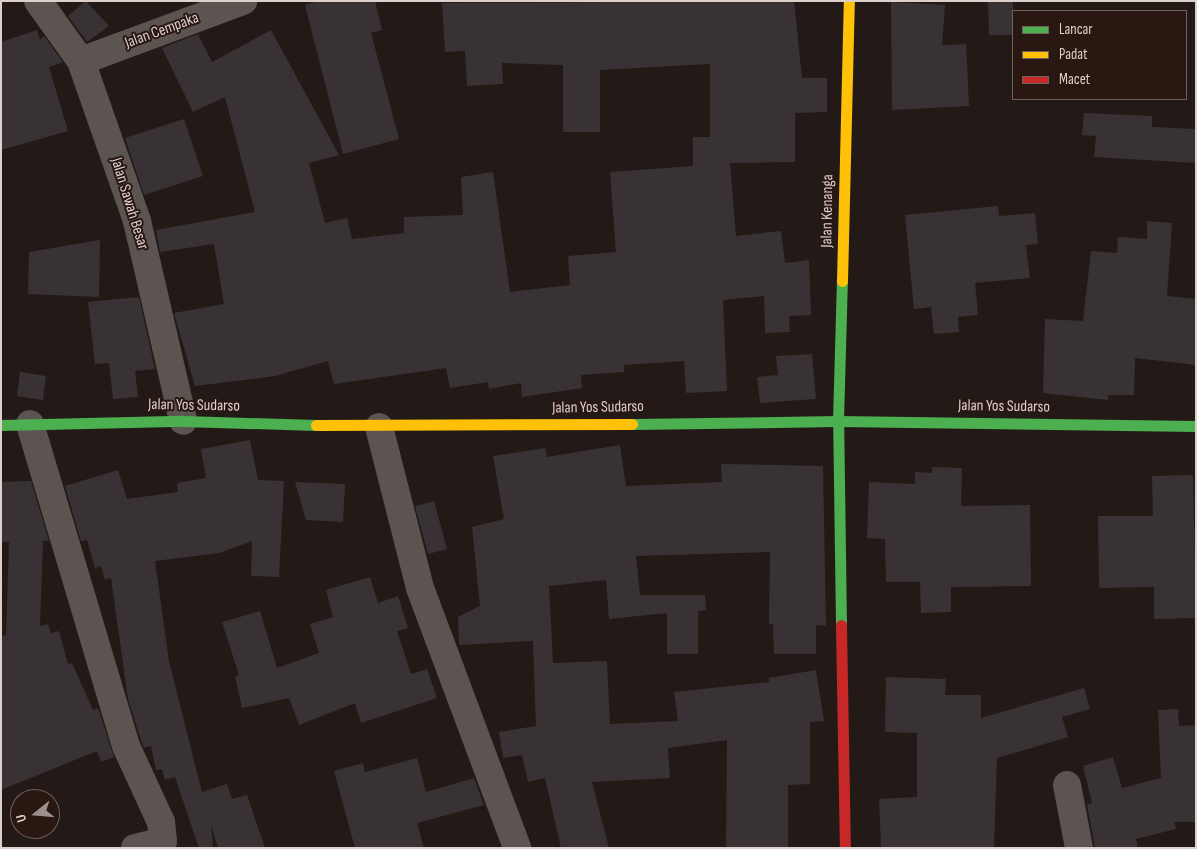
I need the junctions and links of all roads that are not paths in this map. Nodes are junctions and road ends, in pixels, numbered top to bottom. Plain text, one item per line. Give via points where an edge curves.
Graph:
1 (38, 1) edge
2 (244, 1) edge
3 (849, 1) edge
4 (80, 61) junction
5 (183, 421) junction
6 (838, 421) junction
7 (30, 424) junction
8 (1, 425) edge
9 (1196, 426) edge
10 (379, 427) junction
11 (1067, 786) dead end
12 (164, 845) edge
13 (135, 848) edge
14 (518, 848) edge
15 (844, 848) edge
16 (1079, 848) edge

1 - 4 street, Jalan Sawah Besar
2 - 4 street, Jalan Cempaka
3 - 6 street, Jalan Kenanga
4 - 5 street, Jalan Sawah Besar via 137,220
5 - 7 street, Jalan Yos Sudarso
5 - 10 street, Jalan Yos Sudarso
6 - 9 street, Jalan Yos Sudarso
6 - 10 street, Jalan Yos Sudarso
6 - 15 street, Jalan Kenanga
7 - 8 street, Jalan Yos Sudarso
7 - 12 street via 126,746 160,822
10 - 14 street via 420,588
11 - 16 street
12 - 13 street

